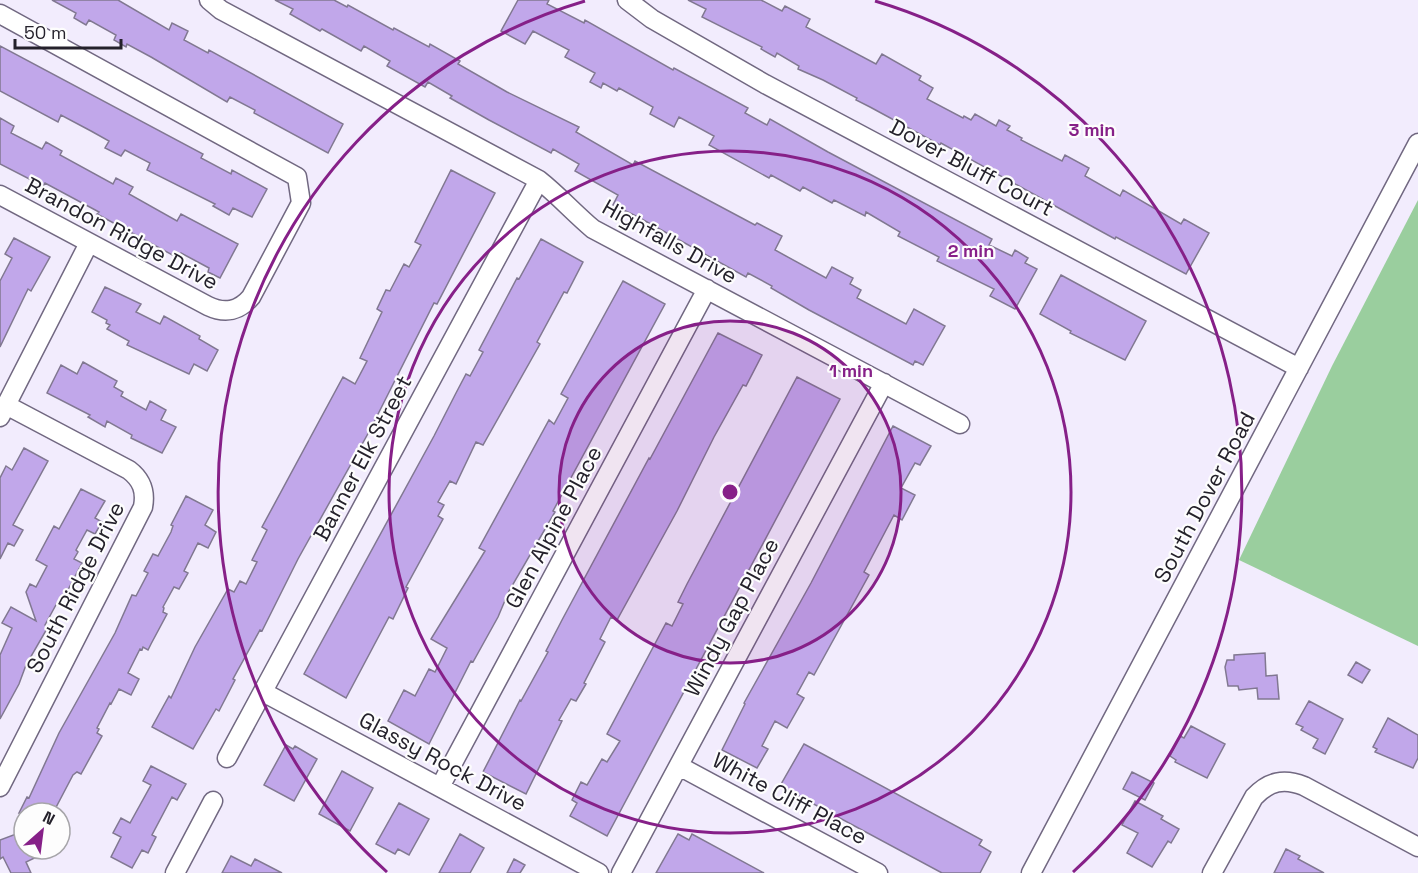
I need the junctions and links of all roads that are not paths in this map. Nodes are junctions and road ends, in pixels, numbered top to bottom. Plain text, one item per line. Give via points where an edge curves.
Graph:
1 (209, 0) edge
2 (627, 0) edge
3 (0, 14) edge
4 (1418, 143) edge
5 (538, 180) junction
6 (0, 195) edge
7 (89, 243) junction
8 (707, 290) junction
9 (1299, 368) junction
10 (884, 383) junction
11 (3, 411) edge
12 (960, 424) dead end
13 (263, 692) junction
14 (227, 758) dead end
15 (679, 766) junction
16 (0, 787) edge
17 (440, 787) junction
18 (213, 801) dead end
19 (1418, 847) edge
20 (175, 873) edge
21 (599, 873) edge
22 (621, 873) edge
23 (878, 873) edge
24 (1031, 873) edge
25 (1212, 873) edge

1 - 5 street, Highfalls Drive via 221,10
2 - 9 street, Dover Bluff Court via 652,19 765,84
3 - 7 street, Brandon Ridge Drive via 297,177 301,203 251,297 237,309 214,309
4 - 9 street, South Dover Road
5 - 8 street, Highfalls Drive via 593,229
5 - 13 street, Banner Elk Street
6 - 7 street, Brandon Ridge Drive
7 - 11 street
8 - 10 street, Highfalls Drive
8 - 17 street, Glen Alpine Place
9 - 24 street, South Dover Road
10 - 12 street, Highfalls Drive
10 - 15 street, Windy Gap Place
11 - 16 street, South Ridge Drive via 129,470 140,481 145,500
13 - 14 street, Banner Elk Street
13 - 17 street, Glassy Rock Drive
15 - 22 street, Windy Gap Place
15 - 23 street, White Cliff Place
17 - 21 street, Glassy Rock Drive
18 - 20 street
19 - 25 street via 1304,786 1277,782 1254,797

